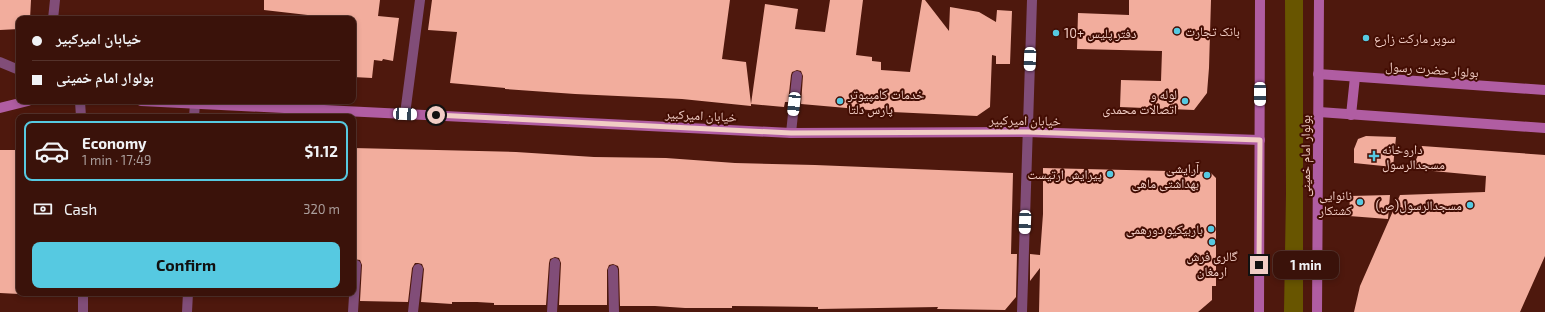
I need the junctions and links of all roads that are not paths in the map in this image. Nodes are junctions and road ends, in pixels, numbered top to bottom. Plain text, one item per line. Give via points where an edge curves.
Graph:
1 (55, 0) edge
2 (420, 0) edge
3 (1032, 0) edge
4 (1260, 0) edge
5 (1318, 0) edge
6 (53, 16) edge
7 (0, 62) edge
8 (16, 69) edge
9 (1318, 74) junction
10 (797, 76) dead end
11 (1355, 77) junction
12 (1545, 90) edge
13 (16, 104) edge
14 (195, 104) edge
15 (214, 104) edge
16 (0, 108) edge
17 (1319, 112) junction
18 (194, 114) edge
19 (405, 114) junction
20 (1351, 115) junction
21 (1545, 128) edge
22 (1028, 132) junction
23 (791, 133) junction
24 (1260, 140) junction
25 (555, 263) dead end
26 (418, 269) dead end
27 (613, 270) dead end
28 (83, 296) edge
29 (188, 296) edge
30 (354, 296) edge
31 (83, 312) edge
32 (187, 312) edge
33 (353, 312) edge
34 (413, 312) edge
35 (552, 312) edge
36 (614, 312) edge
37 (1022, 312) edge
38 (1259, 312) edge
39 (1317, 312) edge

1 - 6 street
2 - 19 street
3 - 22 street
4 - 24 street
5 - 9 street, بولوار امام خمینی
7 - 8 street
9 - 11 street, بولوار حضرت رسول
9 - 17 street, بولوار امام خمینی
10 - 23 street
11 - 12 street, بولوار حضرت رسول
11 - 20 street
13 - 16 street
14 - 18 street
15 - 19 street, خیابان امیرکبیر
17 - 20 street
17 - 39 street, بولوار امام خمینی
19 - 23 street, خیابان امیرکبیر
20 - 21 street
22 - 23 street, خیابان امیرکبیر
22 - 24 street, خیابان امیرکبیر
22 - 37 street
24 - 38 street
25 - 35 street
26 - 34 street
27 - 36 street
28 - 31 street
29 - 32 street
30 - 33 street

